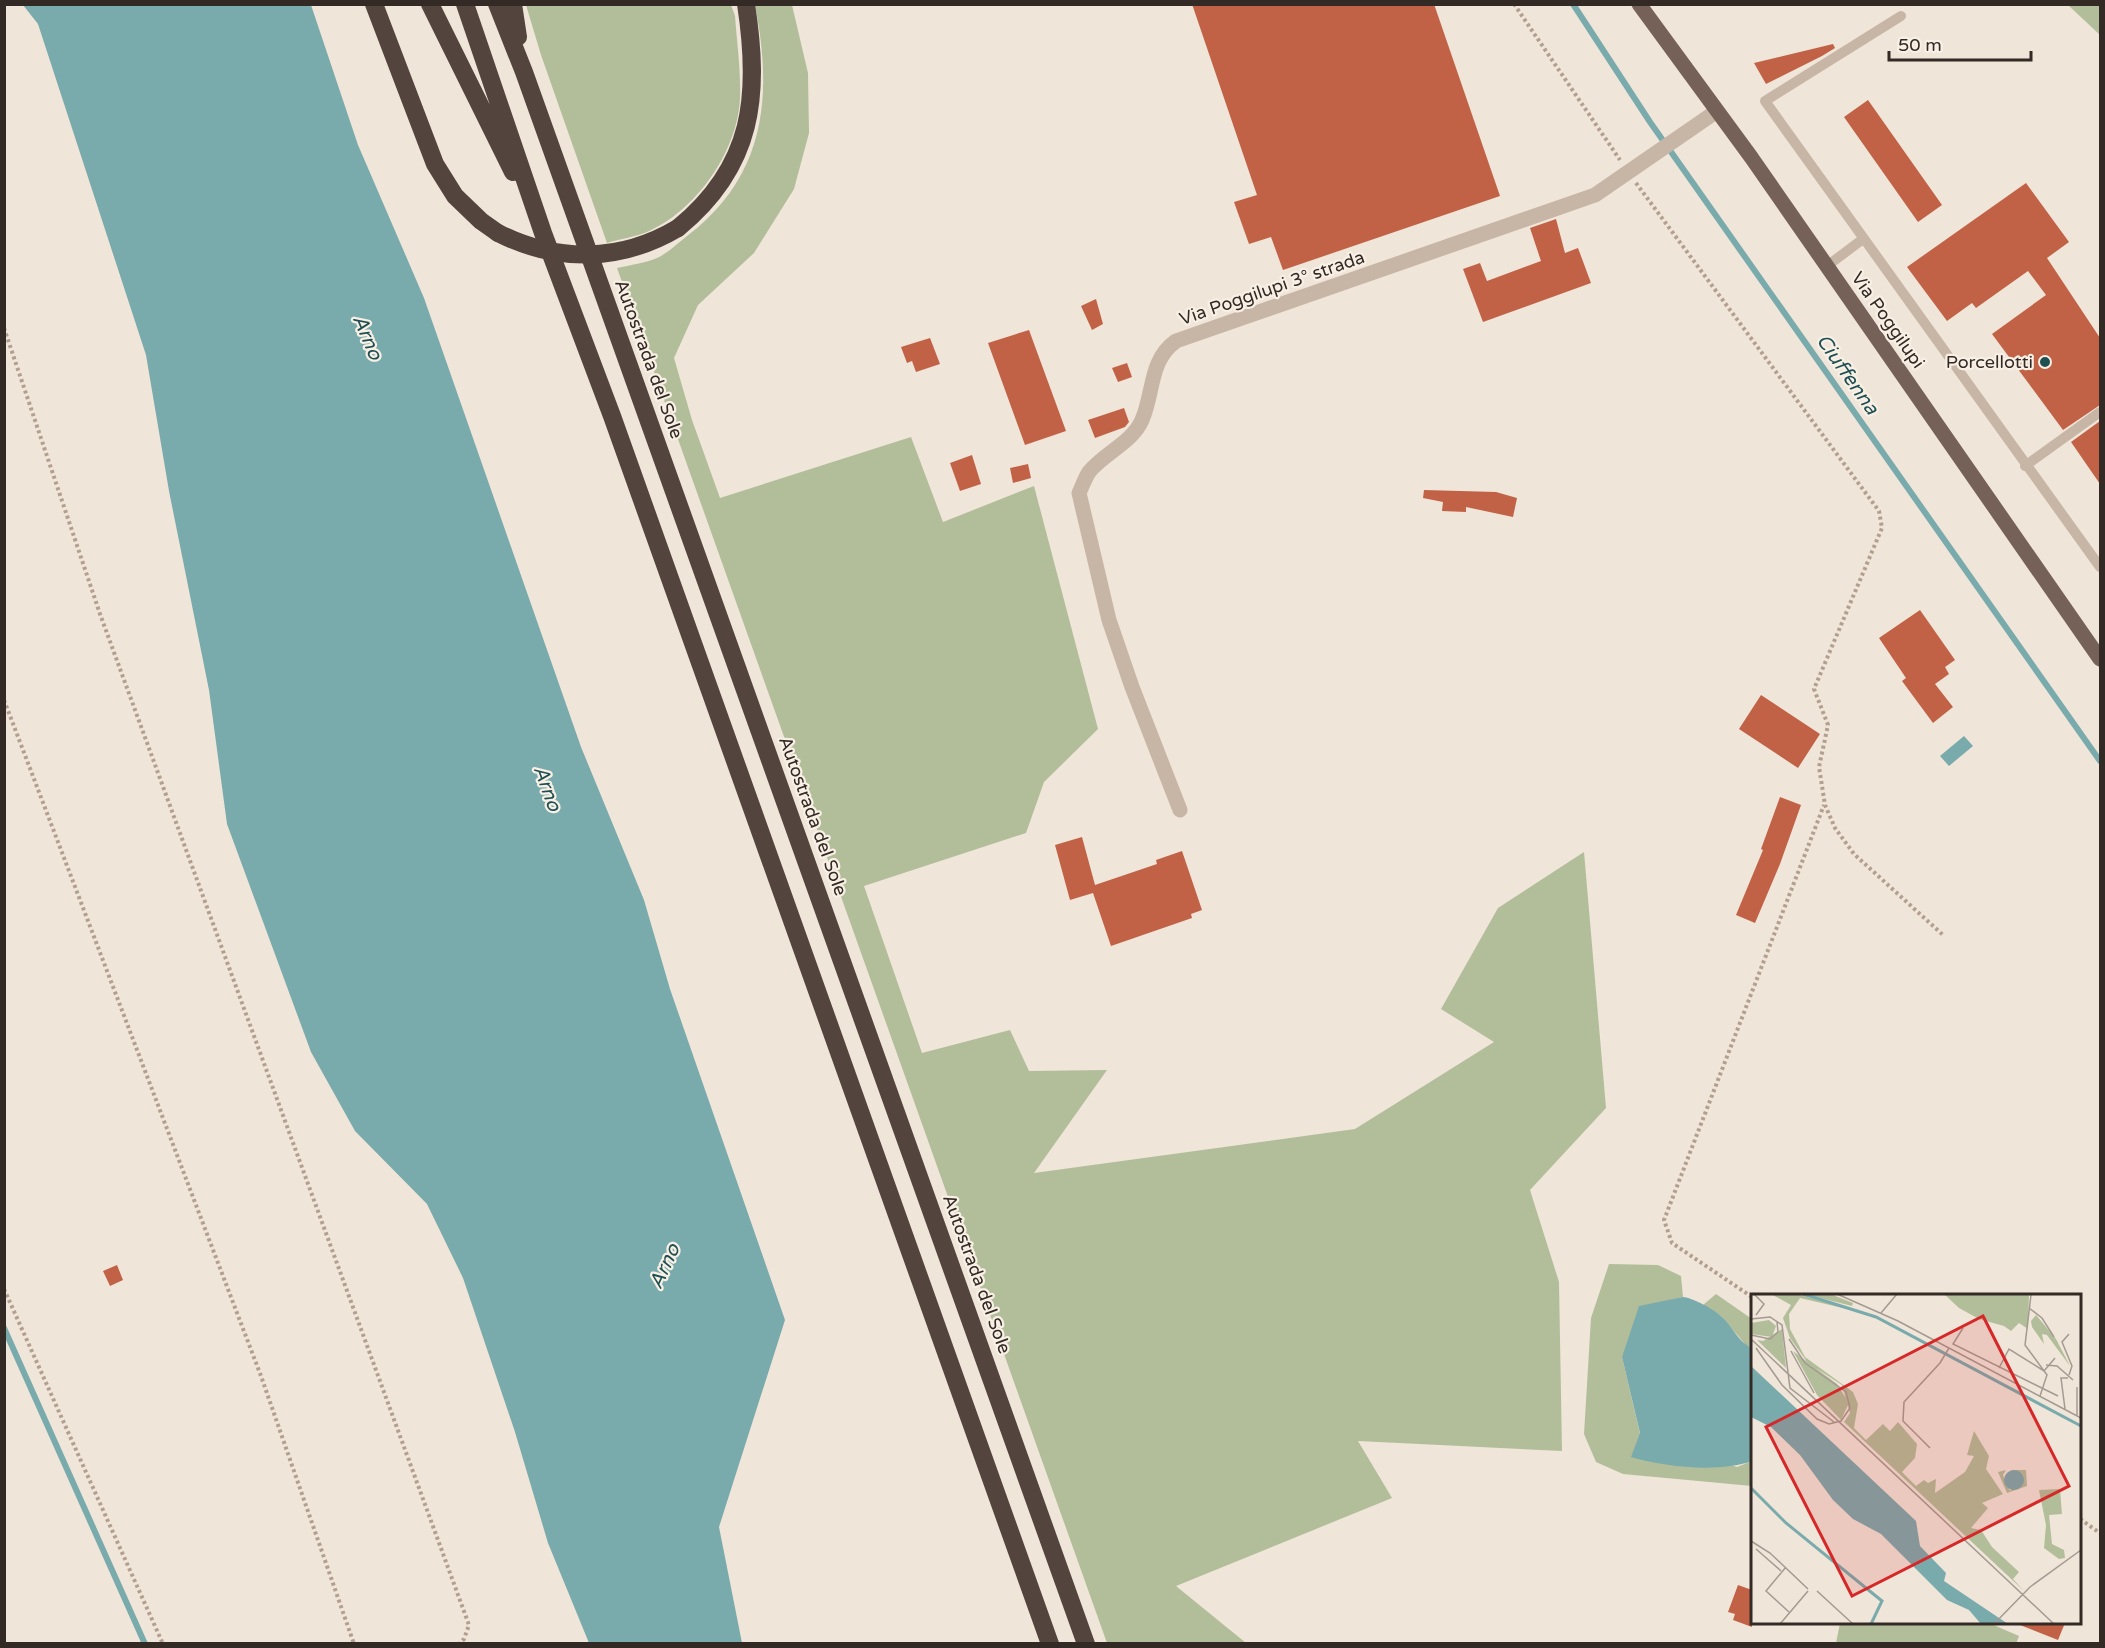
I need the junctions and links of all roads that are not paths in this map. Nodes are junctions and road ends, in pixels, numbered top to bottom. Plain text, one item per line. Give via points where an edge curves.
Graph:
1 (374, 4) edge
2 (430, 4) edge
3 (465, 4) edge
4 (497, 4) edge
5 (513, 4) edge
6 (746, 4) edge
7 (1640, 4) edge
8 (1901, 16) dead end
9 (524, 72) junction
10 (1718, 111) junction
11 (543, 233) junction
12 (1863, 240) junction
13 (1827, 266) junction
14 (2100, 412) edge
15 (2025, 466) junction
16 (2100, 567) edge
17 (2100, 659) edge
18 (1180, 810) dead end
19 (1050, 1644) edge
20 (1086, 1644) edge

1 - 6 highway, bridge via 423,138 440,173 467,208 498,233 541,250 585,255 638,246 678,228 719,187 744,137 752,102 752,48
2 - 11 highway
3 - 11 highway
4 - 9 highway, Autostrada del Sole
5 - 9 highway
7 - 10 main road, Via Poggilupi
8 - 12 lane via 1765,101
9 - 20 highway, Autostrada del Sole
10 - 13 main road, Via Poggilupi
10 - 18 street, Via Poggilupi 3° strada via 1595,195 1176,341 1163,350 1142,420 1089,472 1079,493 1109,620
11 - 19 highway via 616,427
12 - 13 lane
12 - 15 lane
13 - 17 main road, Via Poggilupi
14 - 15 lane
15 - 16 lane

